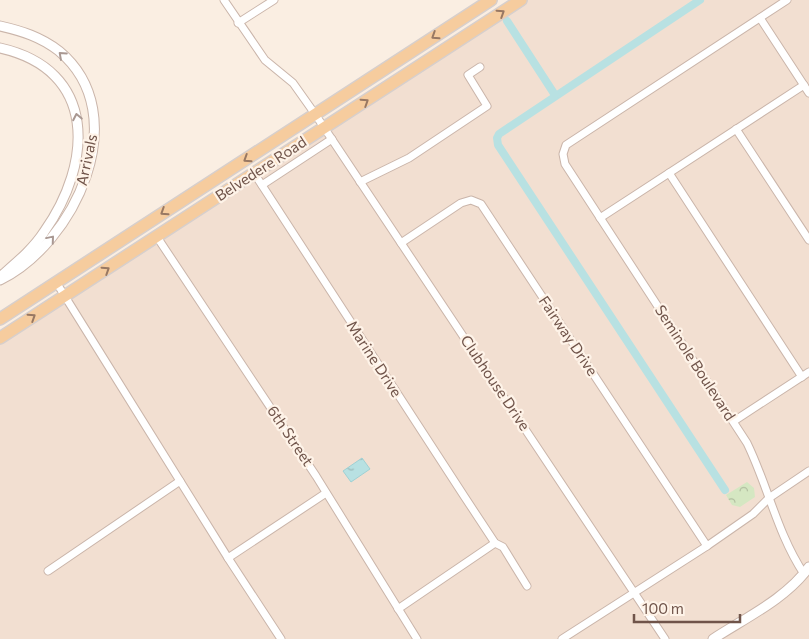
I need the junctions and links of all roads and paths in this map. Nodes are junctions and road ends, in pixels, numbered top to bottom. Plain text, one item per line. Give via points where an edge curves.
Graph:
1 (224, 0) edge
2 (274, 0) edge
3 (491, 0) edge
4 (521, 0) edge
5 (787, 0) edge
6 (760, 18) junction
7 (238, 24) junction
8 (0, 26) edge
9 (0, 48) edge
10 (480, 67) dead end
11 (804, 85) junction
12 (809, 93) edge
13 (315, 114) junction
14 (324, 128) junction
15 (736, 129) junction
16 (332, 139) junction
17 (254, 173) junction
18 (669, 173) junction
19 (360, 182) junction
20 (262, 185) junction
21 (600, 218) junction
22 (157, 237) junction
23 (809, 240) edge
24 (401, 243) junction
25 (0, 278) edge
26 (56, 282) junction
27 (65, 296) junction
28 (0, 319) edge
29 (0, 338) edge
30 (809, 372) edge
31 (802, 376) junction
32 (734, 422) junction
33 (809, 472) edge
34 (180, 481) junction
35 (326, 493) junction
36 (769, 498) junction
37 (495, 543) junction
38 (707, 546) junction
39 (228, 558) junction
40 (48, 570) dead end
41 (807, 574) edge
42 (527, 586) dead end
43 (634, 592) junction
44 (398, 609) junction
45 (281, 639) edge
46 (417, 639) edge
47 (562, 639) edge
48 (665, 639) edge
49 (713, 639) edge

1 - 7 street, Clubhouse Drive
2 - 7 street
3 -> 13 main road, Belvedere Road
14 -> 4 main road, Belvedere Road
5 - 6 street
6 - 11 street
6 - 21 street, Seminole Boulevard via 566,145 563,154 565,164
7 - 13 street, Clubhouse Drive via 265,60 293,83
25 -> 8 street, Arrivals via 28,262 64,221 84,184 95,130 88,92 68,60 39,38
25 -> 9 street via 26,254 50,224 67,191 79,141 74,104 62,83 34,58
10 - 19 street via 468,75 487,106 409,158
11 - 12 street
11 - 15 street
13 - 14 street, Clubhouse Drive
13 -> 26 main road, Belvedere Road
14 - 16 street, Clubhouse Drive
14 - 17 main road, Belvedere Road
15 - 18 street
15 - 23 street
16 - 19 street, Clubhouse Drive
16 - 20 street
17 - 20 street, Marine Drive
17 - 22 main road, Belvedere Road
18 - 21 street
18 - 31 street
19 - 24 street, Clubhouse Drive
20 - 37 street, Marine Drive
21 - 32 street, Seminole Boulevard
27 -> 22 main road, Belvedere Road
22 - 35 street, 6th Street
24 - 38 street, Fairway Drive via 461,203 471,200 480,204
24 - 43 street, Clubhouse Drive
26 - 27 street
26 - 28 main road, Belvedere Road
29 -> 27 main road, Belvedere Road
27 - 34 street
30 - 31 street
31 - 32 street
32 - 36 street, Seminole Boulevard via 756,462
33 - 36 street
34 - 39 street
34 - 40 street
35 - 39 street
35 - 44 street, 6th Street
36 - 38 street via 753,514
36 - 41 street, Seminole Boulevard via 781,532
37 - 42 street, Marine Drive via 503,548
37 - 44 street
38 - 43 street
39 - 45 street
41 - 49 street
43 - 47 street
43 - 48 street, Clubhouse Drive
44 - 46 street, 6th Street

